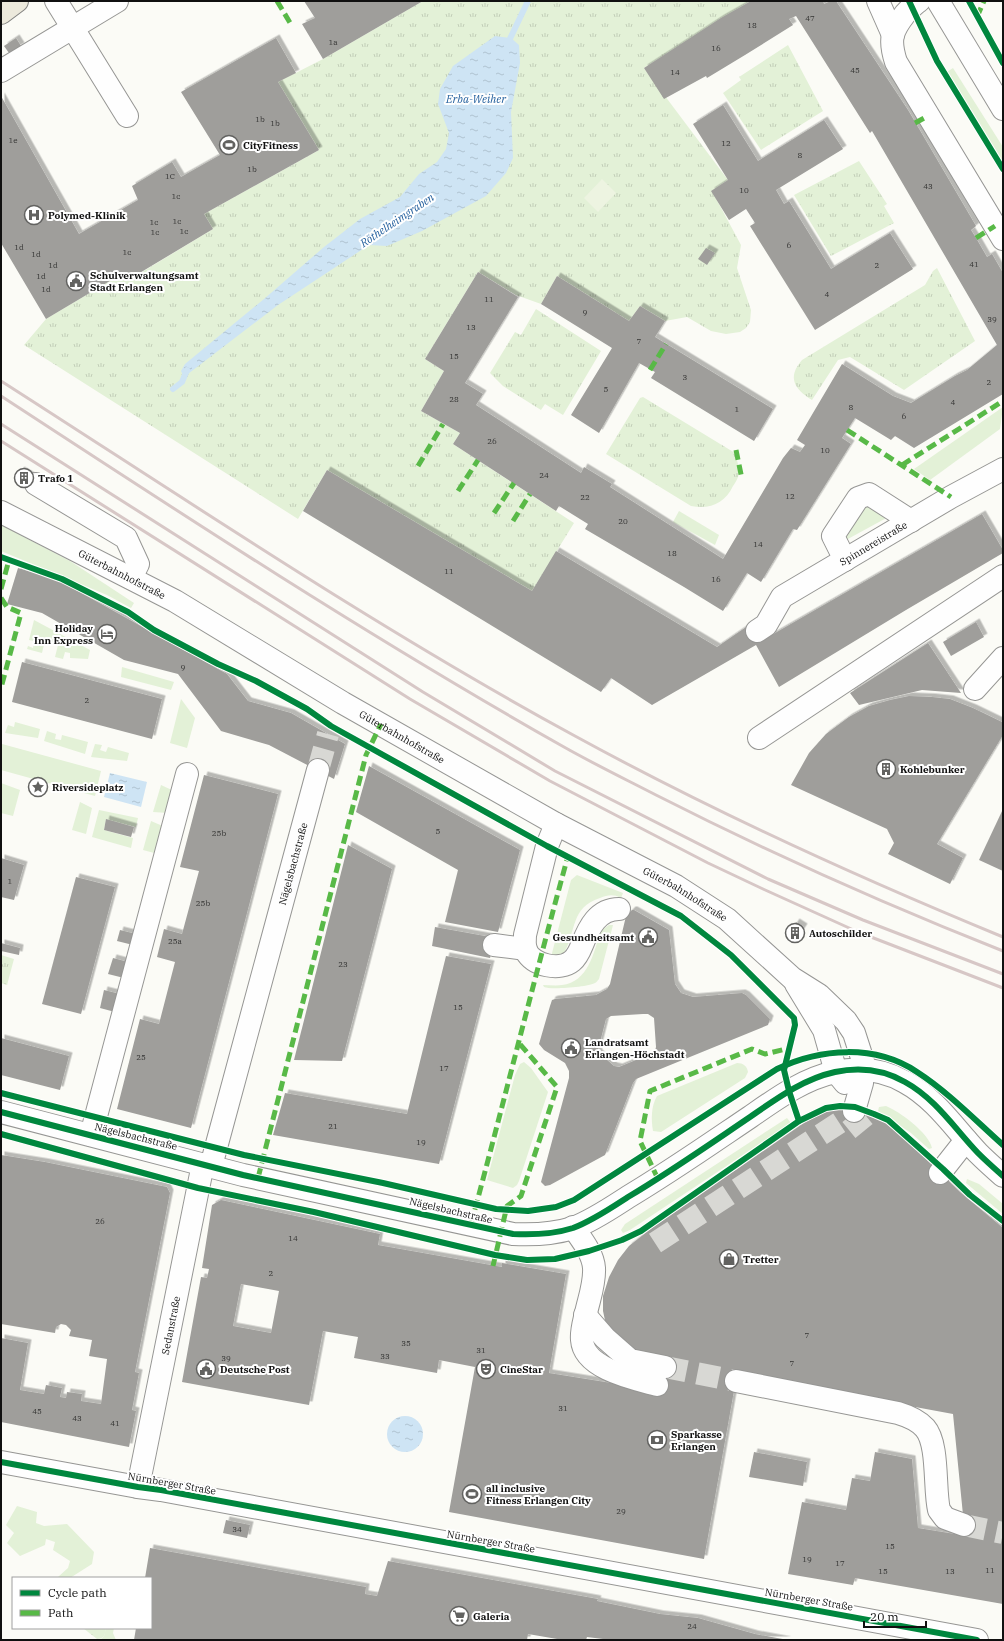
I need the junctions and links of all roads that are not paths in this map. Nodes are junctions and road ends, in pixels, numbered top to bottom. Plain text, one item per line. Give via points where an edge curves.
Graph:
1 (17, 1) edge
2 (56, 1) edge
3 (117, 1) edge
4 (878, 1) edge
5 (919, 1) edge
6 (938, 1) edge
7 (1, 13) edge
8 (73, 27) junction
9 (893, 35) junction
10 (1, 71) edge
11 (1003, 109) edge
12 (127, 116) dead end
13 (1003, 239) edge
14 (1003, 469) edge
15 (36, 484) dead end
16 (1, 512) edge
17 (911, 521) junction
18 (845, 560) junction
19 (1003, 576) edge
20 (131, 578) junction
21 (757, 631) dead end
22 (1003, 658) edge
23 (975, 688) dead end
24 (759, 738) dead end
25 (318, 770) tunnel mouth
26 (187, 774) dead end
27 (556, 824) junction
28 (619, 909) dead end
29 (494, 945) dead end
30 (526, 950) junction
31 (792, 978) junction
32 (863, 1070) junction
33 (836, 1072) junction
34 (1, 1112) edge
35 (91, 1135) junction
36 (966, 1140) junction
37 (207, 1165) junction
38 (940, 1173) dead end
39 (1003, 1176) edge
40 (573, 1228) junction
41 (661, 1376) tunnel mouth
42 (736, 1381) tunnel mouth
43 (1, 1462) edge
44 (138, 1487) junction
45 (964, 1525) tunnel mouth
46 (977, 1640) edge

1 - 7 main road
2 - 8 street
3 - 8 street
4 - 9 street
5 - 9 street via 911,6 898,23
6 - 11 street
8 - 10 street
8 - 12 street
9 - 13 street via 896,62
14 - 17 street, Spinnereistraße
15 - 20 street via 126,538 138,564
16 - 20 street, Güterbahnhofstraße
17 - 18 street, Spinnereistraße
17 - 18 street via 869,494 858,498 833,536
18 - 21 street, Spinnereistraße via 782,597 766,625
19 - 24 street
20 - 27 street, Güterbahnhofstraße via 175,601 344,703
22 - 23 street
25 - 37 street, Nägelsbachstraße
26 - 35 street, Nägelsbachstraße
27 - 30 street via 547,846 529,917 525,935
27 - 31 street, Güterbahnhofstraße via 676,886 727,919
28 - 30 street via 606,911 596,920 574,960 565,965 558,967 538,962 530,957
29 - 30 street
31 - 32 street, Güterbahnhofstraße via 819,995 846,1021 861,1050
31 - 33 street, Güterbahnhofstraße via 824,1030
32 - 33 street, Nägelsbachstraße
32 - 33 street, Güterbahnhofstraße via 862,1083 855,1104
32 - 36 street via 886,1073 914,1087 937,1106
33 - 40 street, Nägelsbachstraße via 789,1091 658,1179
34 - 35 street, Nägelsbachstraße
35 - 37 street, Nägelsbachstraße
36 - 38 street
36 - 39 street
37 - 40 street, Nägelsbachstraße via 513,1234 548,1233
37 - 44 street, Sedanstraße
40 - 41 street via 589,1252 594,1267 585,1315 605,1338 630,1360
42 - 45 street via 898,1412 914,1418 930,1434 938,1510 945,1518
43 - 44 street, Nürnberger Straße
44 - 46 street, Nürnberger Straße

